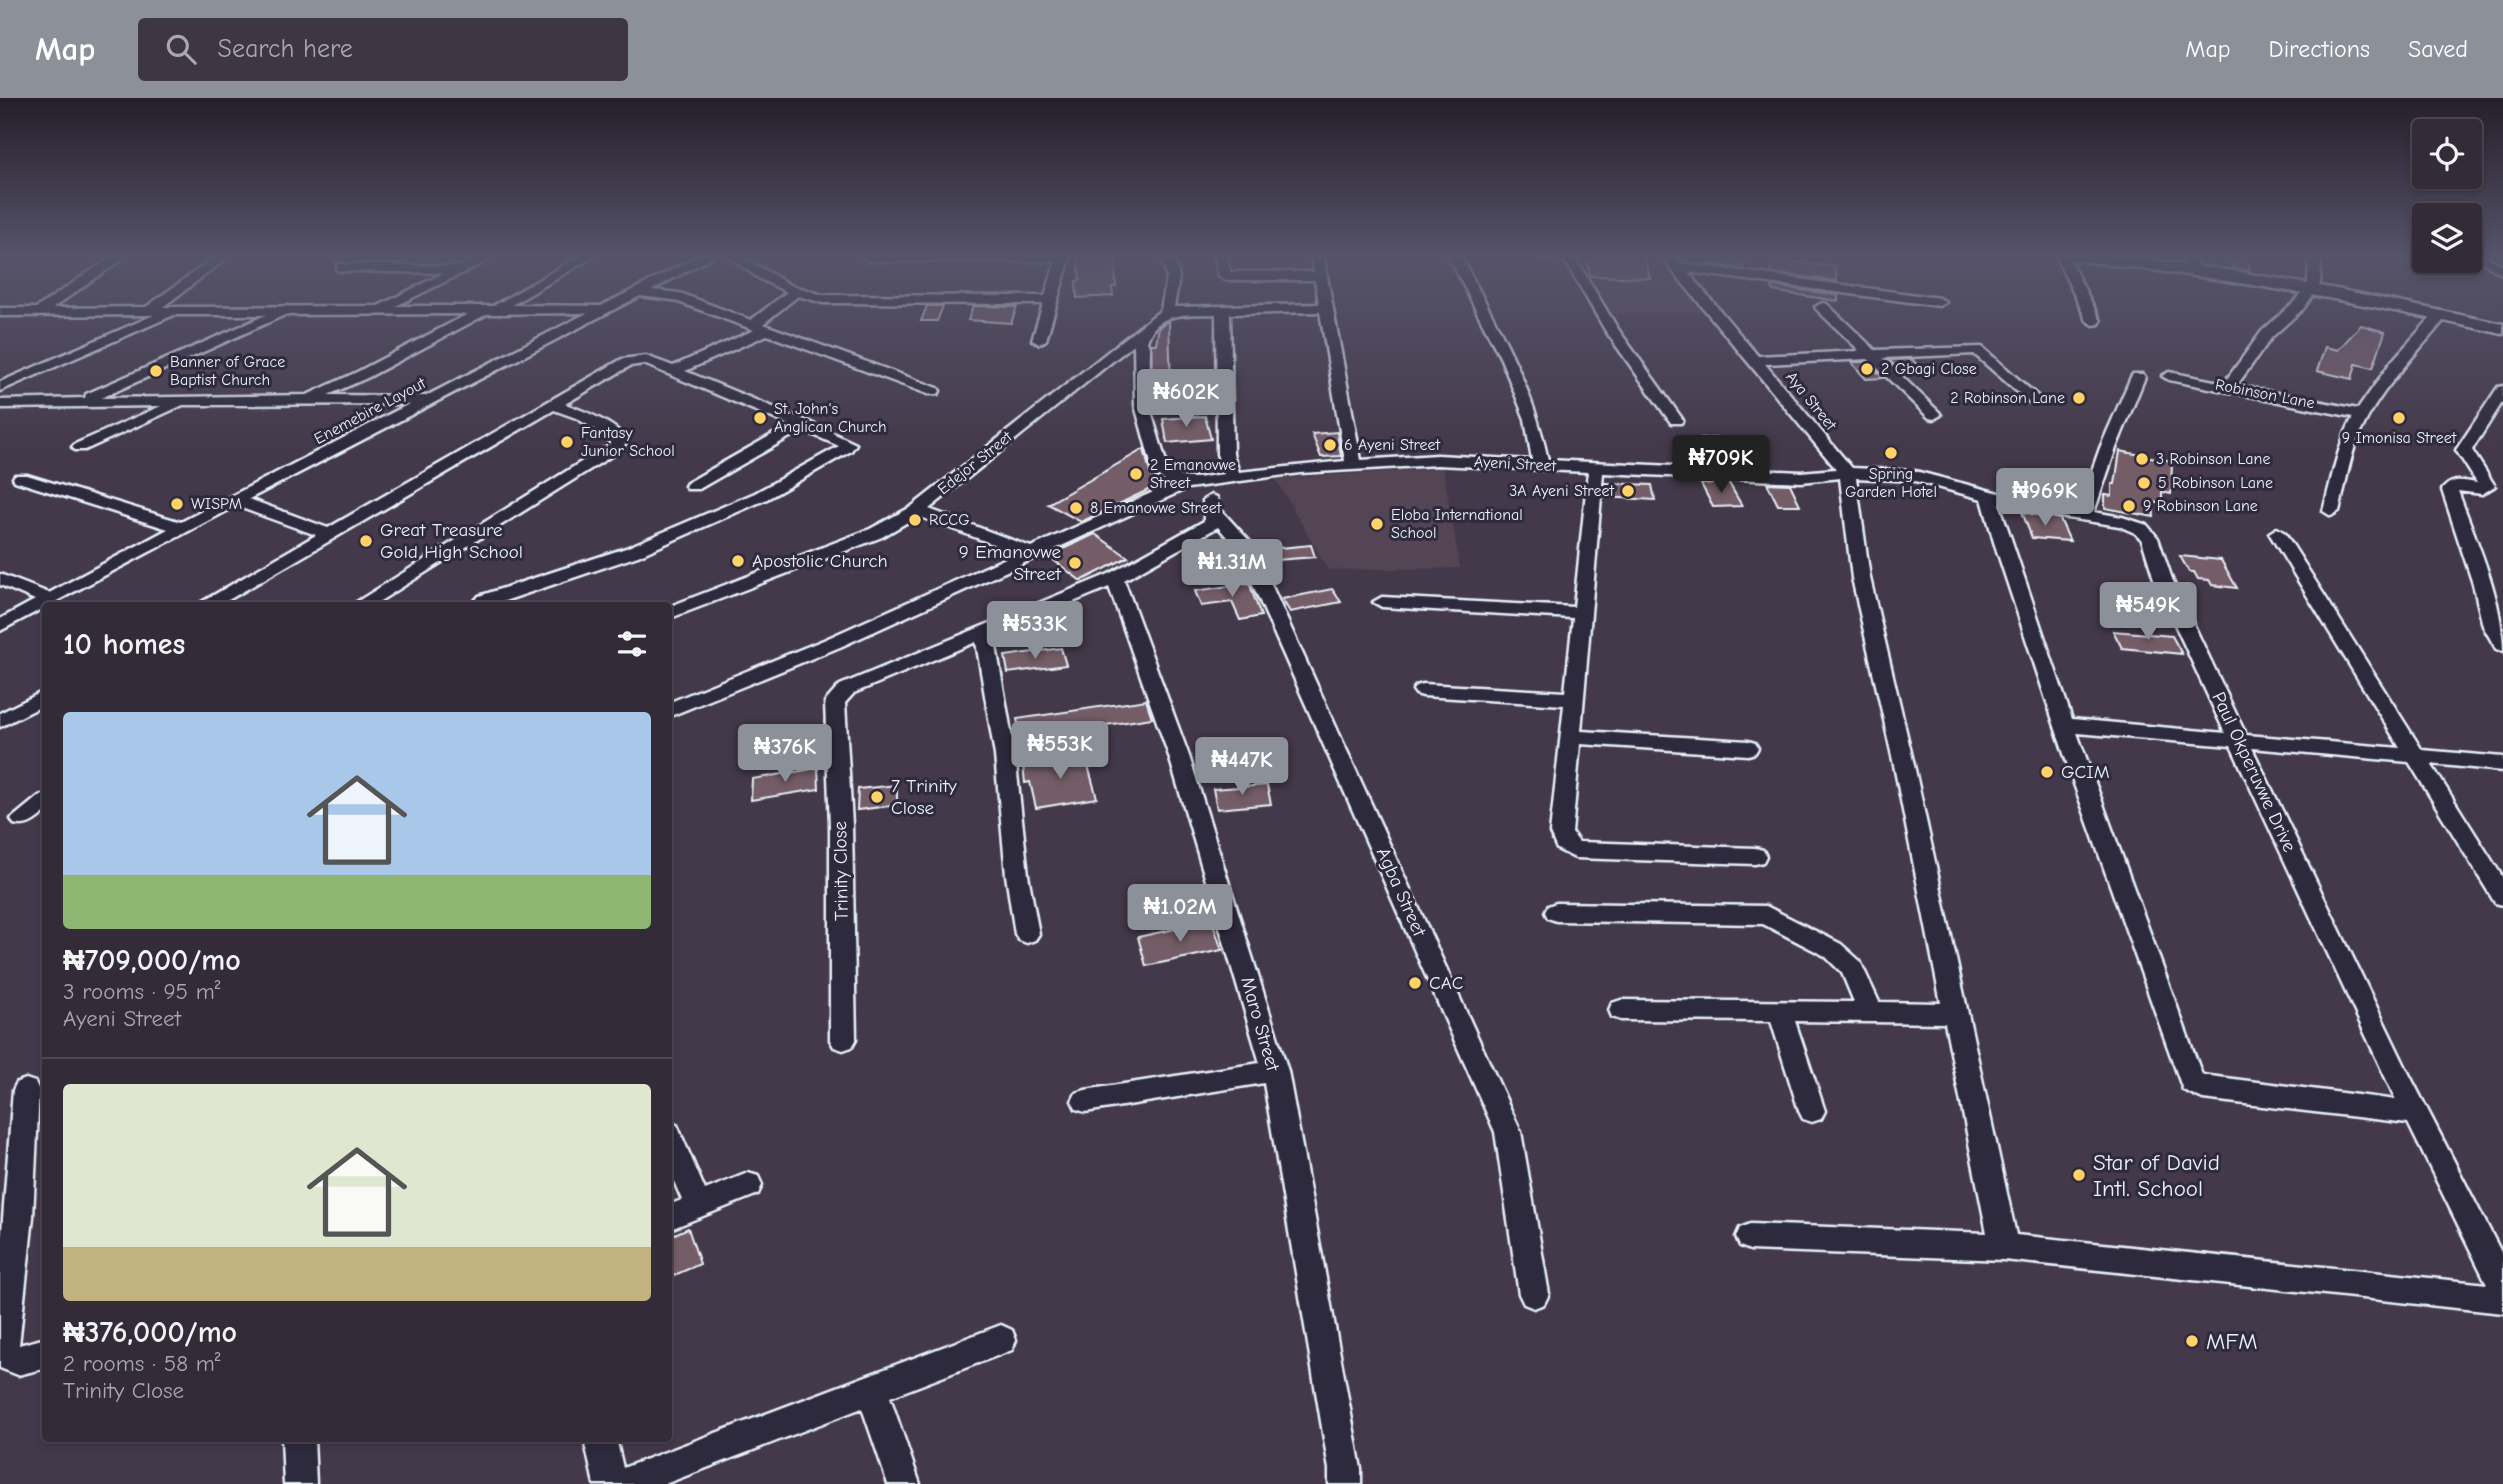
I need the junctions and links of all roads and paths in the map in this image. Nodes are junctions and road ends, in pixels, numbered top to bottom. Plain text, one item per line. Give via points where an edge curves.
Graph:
1 (153, 320) edge
2 (266, 320) edge
3 (470, 320) edge
4 (580, 320) edge
5 (740, 320) edge
6 (767, 320) edge
7 (1045, 320) edge
8 (1156, 320) edge
9 (1223, 320) edge
10 (1329, 320) edge
11 (1488, 320) edge
12 (1606, 320) edge
13 (1722, 320) edge
14 (1836, 320) edge
15 (2282, 320) edge
16 (2437, 320) edge
17 (2462, 320) edge
18 (759, 327) junction
19 (1144, 329) junction
20 (2503, 329) edge
21 (1039, 340) dead end
22 (1871, 353) junction
23 (1756, 360) junction
24 (674, 371) junction
25 (2169, 376) dead end
26 (2138, 377) dead end
27 (2229, 386) junction
28 (0, 387) edge
29 (2503, 390) edge
30 (933, 391) dead end
31 (2034, 398) dead end
32 (308, 399) junction
33 (185, 400) junction
34 (427, 400) junction
35 (79, 402) junction
36 (0, 404) edge
37 (552, 405) junction
38 (2361, 414) junction
39 (1934, 415) dead end
40 (1676, 421) dead end
41 (802, 424) junction
42 (80, 447) dead end
43 (1354, 465) junction
44 (1541, 465) junction
45 (1596, 467) junction
46 (1847, 473) junction
47 (1233, 477) junction
48 (21, 478) dead end
49 (1208, 481) junction
50 (1184, 484) junction
51 (693, 486) dead end
52 (1989, 495) junction
53 (235, 500) junction
54 (917, 510) junction
55 (1213, 511) junction
56 (2332, 511) dead end
57 (2084, 516) junction
58 (181, 528) junction
59 (327, 533) junction
60 (2277, 533) dead end
61 (1035, 554) junction
62 (1115, 578) junction
63 (0, 579) edge
64 (48, 600) junction
65 (44, 602) edge
66 (211, 602) edge
67 (365, 602) edge
68 (483, 602) edge
69 (1382, 602) dead end
70 (42, 603) edge
71 (672, 612) edge
72 (1582, 613) junction
73 (0, 626) edge
74 (984, 632) junction
75 (2503, 645) edge
76 (1423, 690) dead end
77 (42, 698) edge
78 (1573, 699) junction
79 (672, 709) edge
80 (0, 721) edge
81 (2064, 725) junction
82 (1570, 737) junction
83 (2239, 740) junction
84 (1748, 748) dead end
85 (2416, 756) junction
86 (2503, 764) edge
87 (42, 804) edge
88 (42, 817) edge
89 (1755, 856) dead end
90 (2496, 874) edge
91 (2503, 897) edge
92 (1556, 912) dead end
93 (1027, 934) dead end
94 (1621, 1010) dead end
95 (1780, 1012) junction
96 (1871, 1013) junction
97 (1957, 1013) junction
98 (843, 1040) dead end
99 (1275, 1071) junction
100 (26, 1090) dead end
101 (1085, 1101) dead end
102 (1812, 1111) dead end
103 (2416, 1113) junction
104 (672, 1143) edge
105 (748, 1185) dead end
106 (698, 1206) junction
107 (672, 1216) edge
108 (1751, 1237) dead end
109 (2004, 1247) junction
110 (6, 1275) edge
111 (2503, 1285) edge
112 (1534, 1294) dead end
113 (2503, 1299) edge
114 (1001, 1340) dead end
115 (42, 1354) edge
116 (871, 1388) junction
117 (298, 1442) edge
118 (601, 1442) edge
119 (300, 1484) edge
120 (610, 1484) edge
121 (623, 1484) edge
122 (904, 1484) edge
123 (1345, 1484) edge

1 - 28 street
2 - 35 street
3 - 32 street
4 - 34 street, Enemebire Layout
5 - 18 street
6 - 18 street
7 - 21 street
8 - 19 street, Edejor Street
9 - 47 street via 1225,454
10 - 43 street
11 - 44 street via 1532,419
12 - 40 street
13 - 23 street, Aya Street
14 - 22 street
15 - 27 street
16 - 38 street via 2399,359
17 - 20 main road
18 - 24 street
18 - 30 street
19 - 50 street via 1140,342 1142,405 1161,471
19 - 54 street, Edejor Street
22 - 23 street
22 - 31 street via 1977,350
22 - 39 street
23 - 46 street, Aya Street
24 - 37 street via 646,360 627,362
24 - 41 street
25 - 27 street, Robinson Lane
26 - 57 street
27 - 38 street, Robinson Lane
29 - 75 street via 2464,450 2487,486 2455,485 2450,490 2492,625
32 - 33 street
32 - 34 street
33 - 35 street
33 - 42 street
34 - 53 street, Enemebire Layout
35 - 36 street
37 - 59 street
37 - 67 street via 617,436 616,447
38 - 56 street via 2341,463
41 - 51 street
41 - 68 street via 848,444 846,449 761,496 632,552
43 - 44 street, Ayeni Street via 1437,460
43 - 47 street, Ayeni Street
44 - 45 street, Ayeni Street
45 - 46 street, Ayeni Street via 1801,477
45 - 72 street
46 - 52 street, Paul Okperuvwe Drive via 1915,477
46 - 97 street via 1861,578
47 - 49 street, Ayeni Street
48 - 58 street
49 - 50 street, Ayeni Street
49 - 55 street
50 - 61 street, Ayeni Street
52 - 57 street, Paul Okperuvwe Drive
52 - 81 street
53 - 58 street, Enemebire Layout
53 - 59 street
54 - 61 street
54 - 71 street, Edejor Street via 876,533
55 - 62 street via 1212,523 1202,530
55 - 112 street, Agba Street via 1244,545 1508,1132
57 - 83 street, Paul Okperuvwe Drive via 2132,525 2150,538 2163,579
58 - 64 street, Enemebire Layout
59 - 66 street
60 - 85 street
61 - 79 street, Ayeni Street
62 - 74 street
62 - 99 street, Maro Street via 1179,756
63 - 64 street
64 - 65 street, Enemebire Layout
69 - 72 street
70 - 73 street, Enemebire Layout
72 - 78 street
74 - 93 street
74 - 98 street, Trinity Close via 847,689 835,702
76 - 78 street
77 - 80 street
78 - 82 street
81 - 83 street
81 - 103 street via 2192,1082 2203,1088
82 - 84 street
82 - 89 street via 1561,833 1565,844 1575,850
83 - 85 street
83 - 103 street, Paul Okperuvwe Drive
85 - 86 street
85 - 90 street
87 - 88 street via 22,819
90 - 91 street
92 - 96 street via 1766,915 1833,950 1852,968
94 - 95 street
95 - 96 street
95 - 102 street
96 - 97 street
97 - 109 street
99 - 101 street
99 - 123 street, Maro Street
100 - 110 street via 19,1217
103 - 111 street, Paul Okperuvwe Drive
104 - 106 street
105 - 106 street
106 - 107 street
108 - 109 street
109 - 113 street
110 - 115 street via 3,1354 18,1360
114 - 116 street
116 - 121 street
116 - 122 street
117 - 119 street
118 - 120 street

